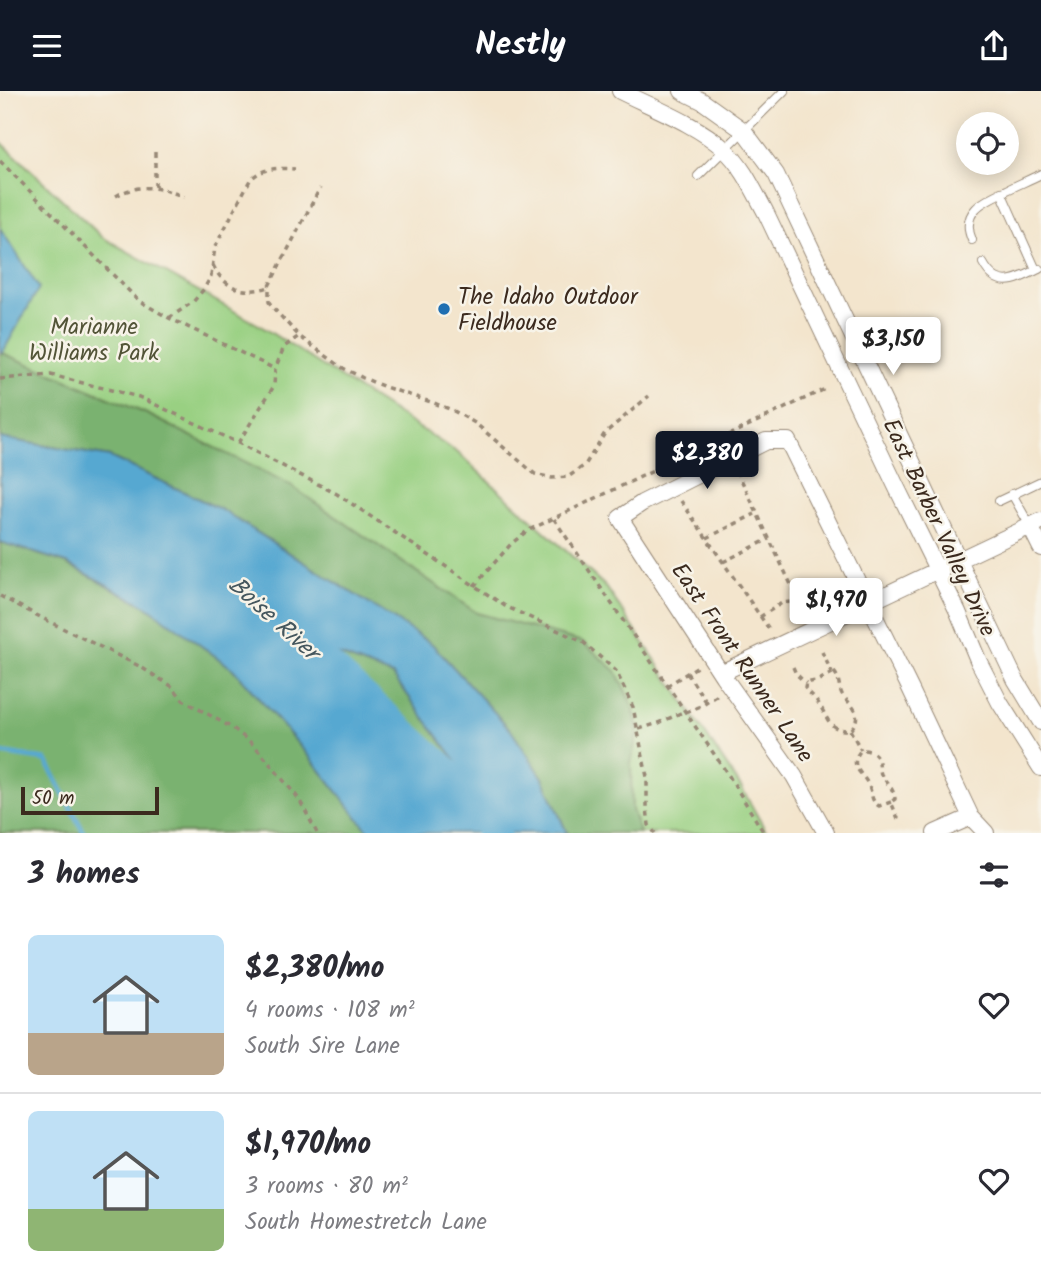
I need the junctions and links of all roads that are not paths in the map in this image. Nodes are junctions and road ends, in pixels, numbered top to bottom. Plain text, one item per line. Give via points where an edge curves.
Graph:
1 (620, 91) edge
2 (682, 91) edge
3 (784, 91) edge
4 (744, 131) junction
5 (725, 149) junction
6 (1041, 174) edge
7 (698, 176) dead end
8 (1001, 193) junction
9 (972, 240) dead end
10 (983, 263) dead end
11 (1039, 269) edge
12 (1041, 481) edge
13 (1012, 494) junction
14 (999, 501) dead end
15 (1035, 523) edge
16 (1041, 548) edge
17 (959, 559) junction
18 (936, 570) junction
19 (868, 603) junction
20 (721, 673) junction
21 (1041, 722) edge
22 (1041, 768) edge
23 (971, 817) junction
24 (825, 833) edge
25 (936, 833) edge
26 (986, 833) edge

1 - 5 street, East Barber Valley Drive via 702,132
2 - 4 street, East Barber Valley Drive
3 - 4 lane
4 - 5 lane
4 - 17 street, East Barber Valley Drive via 776,174
5 - 7 lane
5 - 18 street, East Barber Valley Drive via 766,212
6 - 8 lane
8 - 9 lane via 981,201 971,215 968,230
8 - 11 lane
10 - 11 lane via 988,274 1003,281
12 - 13 lane
13 - 14 lane
13 - 15 lane
15 - 16 street
15 - 17 street
17 - 18 street
17 - 21 street, East Barber Valley Drive
18 - 19 street
18 - 22 street, East Barber Valley Drive via 1000,703
19 - 20 street
19 - 20 street, East Front Runner Lane via 788,441 766,441 620,518
19 - 23 street
20 - 24 street, East Front Runner Lane via 794,776
23 - 25 street
23 - 26 street

